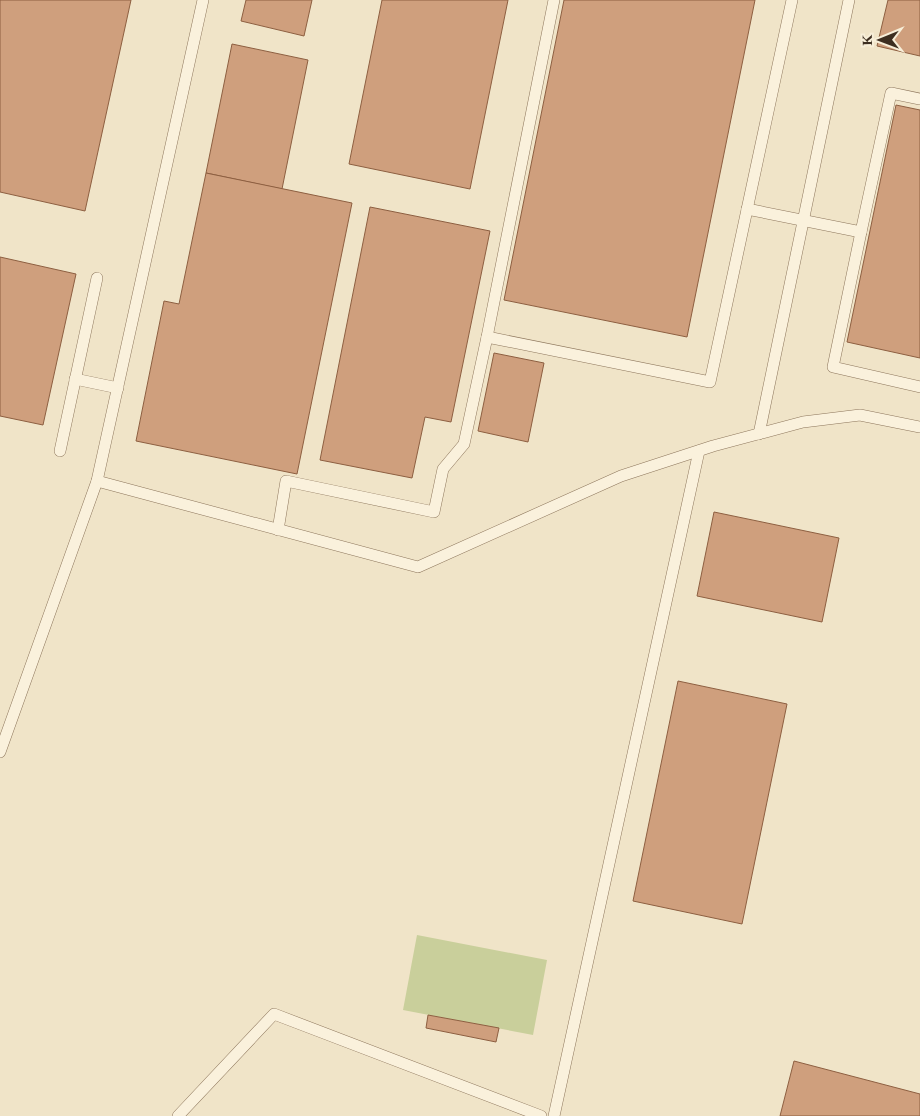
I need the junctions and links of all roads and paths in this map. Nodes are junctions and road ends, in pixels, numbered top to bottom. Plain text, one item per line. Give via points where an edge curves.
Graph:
1 (203, 0) edge
2 (554, 0) edge
3 (792, 0) edge
4 (849, 0) edge
5 (920, 99) edge
6 (747, 209) junction
7 (803, 221) junction
8 (861, 232) junction
9 (97, 278) dead end
10 (487, 337) junction
11 (75, 379) junction
12 (920, 387) edge
13 (118, 388) junction
14 (920, 427) edge
15 (759, 434) junction
16 (60, 450) dead end
17 (699, 451) junction
18 (98, 481) junction
19 (278, 530) junction
20 (0, 752) edge
21 (178, 1116) edge
22 (541, 1116) edge
23 (554, 1116) edge

1 - 13 lane
2 - 10 lane
3 - 6 lane
4 - 7 lane
5 - 8 lane via 891,93
6 - 7 lane
6 - 10 lane via 710,382
7 - 8 lane
7 - 15 lane
8 - 12 lane via 833,367
9 - 11 lane
10 - 19 lane via 464,444 444,469 434,512 286,481
11 - 13 lane
11 - 16 lane
13 - 18 lane
14 - 15 lane via 860,415 803,422
15 - 17 lane
17 - 19 lane via 621,476 418,567
17 - 23 lane
18 - 19 lane
18 - 20 lane
21 - 22 lane via 274,1014

